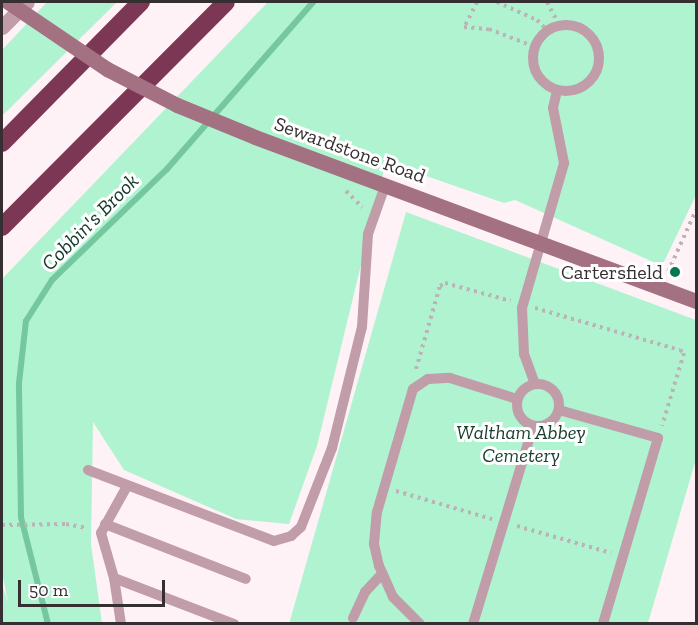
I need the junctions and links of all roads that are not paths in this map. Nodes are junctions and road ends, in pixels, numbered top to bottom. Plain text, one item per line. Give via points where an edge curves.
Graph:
1 (8, 2) edge
2 (27, 2) edge
3 (141, 2) edge
4 (226, 2) edge
5 (2, 27) edge
6 (557, 90) junction
7 (2, 142) edge
8 (385, 186) junction
9 (2, 227) edge
10 (540, 243) junction
11 (696, 301) edge
12 (535, 384) junction
13 (517, 399) junction
14 (559, 410) junction
15 (533, 426) junction
16 (88, 470) dead end
17 (126, 488) junction
18 (103, 529) junction
19 (381, 574) junction
20 (114, 578) junction
21 (246, 579) dead end
22 (353, 618) dead end
23 (121, 624) edge
24 (234, 624) edge
25 (420, 624) edge
26 (473, 624) edge
27 (603, 624) edge

1 - 8 street, Sewardstone Road, bridge via 107,69 177,105
2 - 5 street
3 - 7 highway
4 - 9 highway
6 - 6 lane via 568,92 587,84 598,66 599,56 591,36 582,30 560,26 548,31 535,47 535,71 548,87
6 - 10 lane via 553,108 564,163
8 - 10 street, Sewardstone Road
8 - 17 lane via 368,234 362,327 332,448 301,527 291,537 274,541
10 - 11 street, Sewardstone Road
10 - 12 lane via 523,305 524,354
12 - 13 lane via 525,388
12 - 14 lane via 552,388 559,400
13 - 15 lane via 518,413
13 - 19 lane via 450,378 428,379 413,389 377,512 374,544
14 - 15 lane via 546,425
14 - 27 lane via 658,438
15 - 26 lane
16 - 17 lane
17 - 18 lane
18 - 20 lane
18 - 21 lane
19 - 22 lane via 365,592
19 - 25 lane via 393,597
20 - 23 lane
20 - 24 lane

